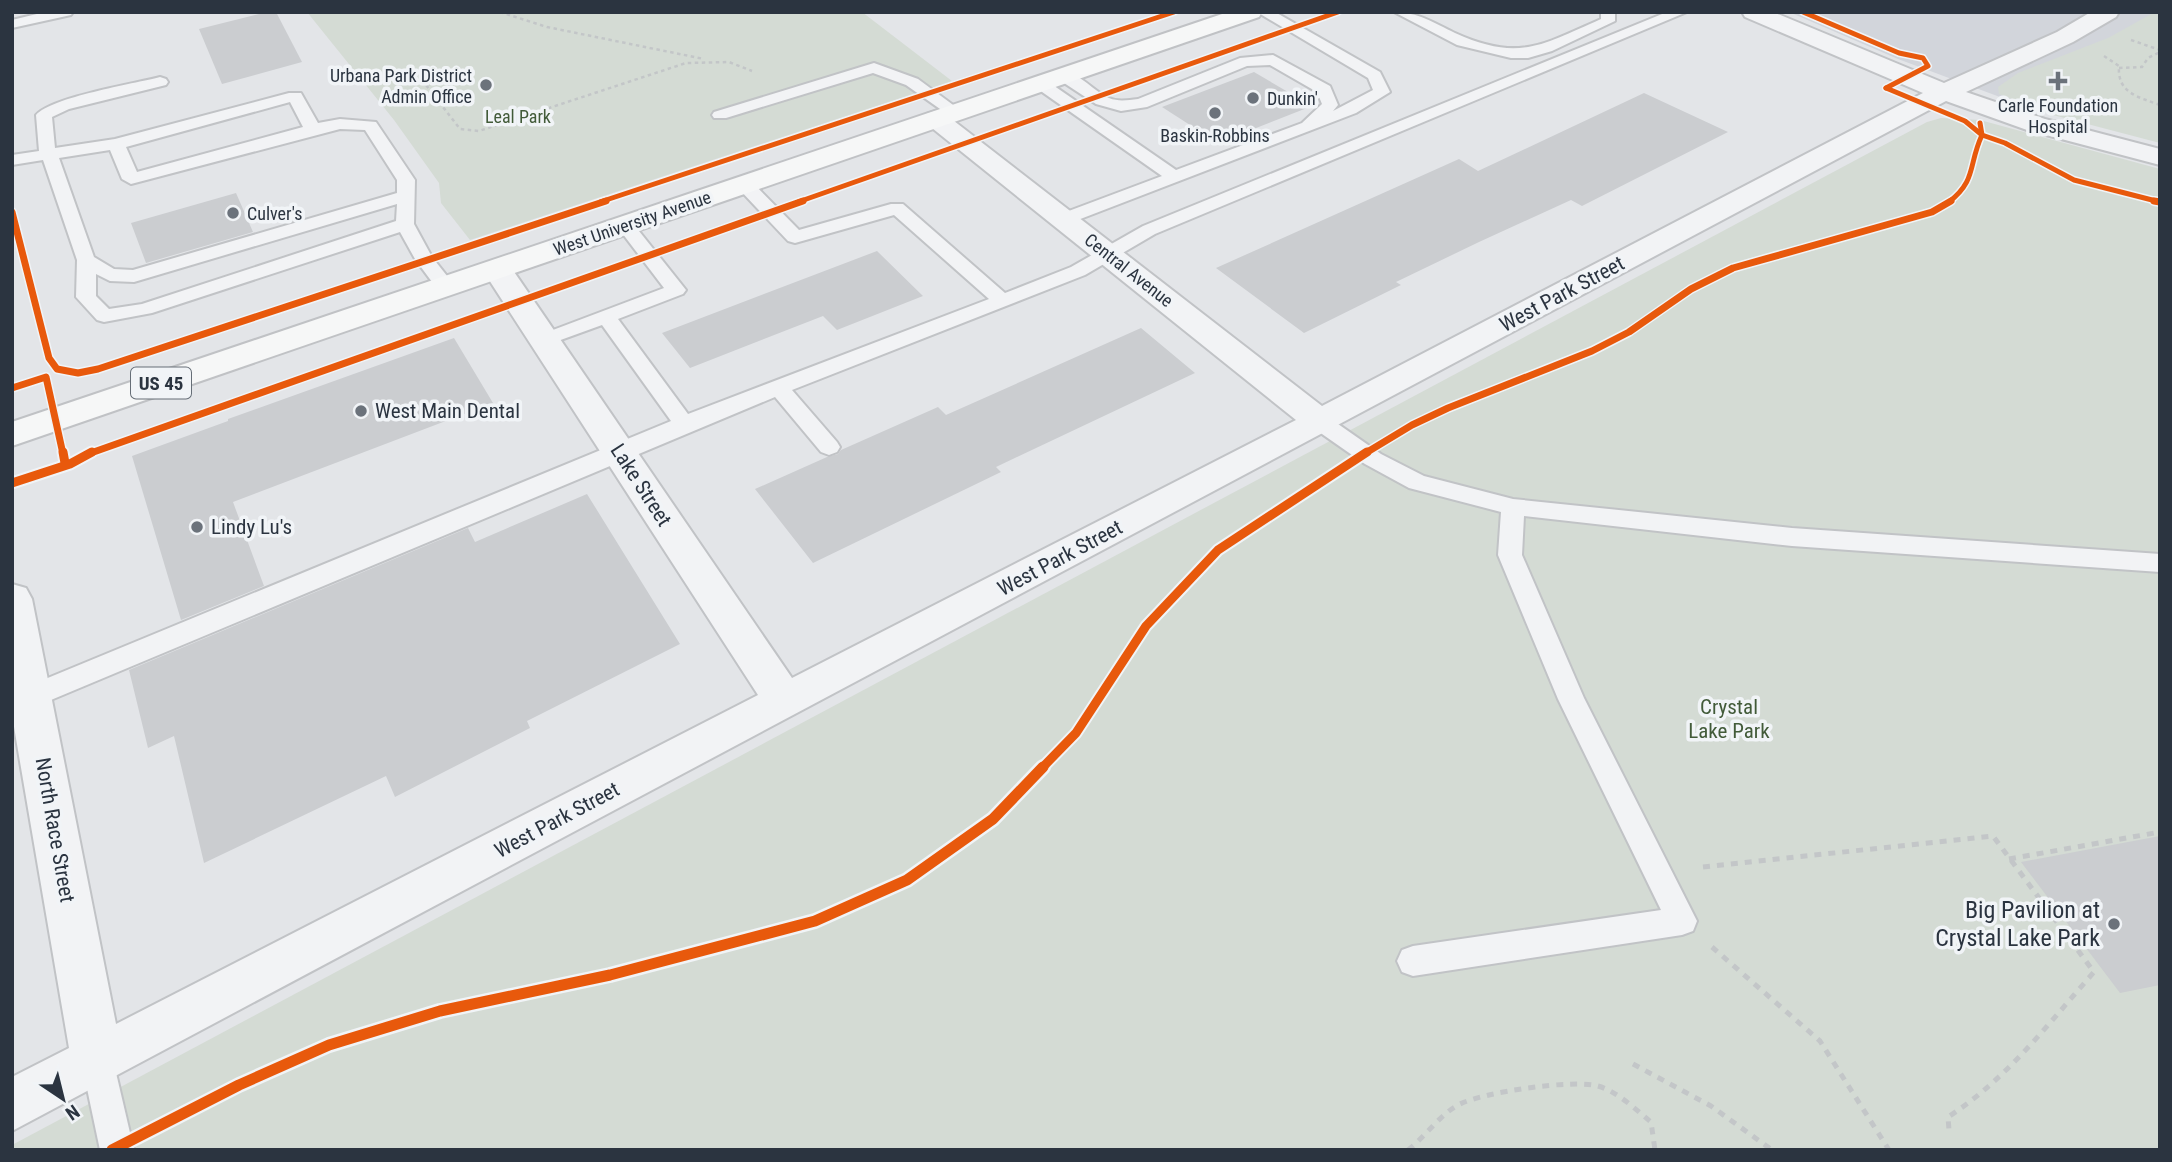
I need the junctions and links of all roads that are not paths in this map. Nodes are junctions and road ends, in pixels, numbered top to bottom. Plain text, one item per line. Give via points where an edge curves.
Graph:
1 (66, 12) edge
2 (1251, 12) edge
3 (1264, 12) edge
4 (1401, 12) edge
5 (1608, 12) edge
6 (1680, 12) edge
7 (1753, 12) edge
8 (2108, 12) edge
9 (12, 24) edge
10 (1053, 80) junction
11 (160, 82) dead end
12 (1943, 92) junction
13 (1142, 104) junction
14 (720, 116) dead end
15 (946, 116) junction
16 (1307, 126) junction
17 (313, 129) junction
18 (116, 144) junction
19 (1131, 148) junction
20 (48, 155) junction
21 (2160, 157) edge
22 (12, 160) edge
23 (1175, 177) junction
24 (744, 184) junction
25 (405, 196) junction
26 (1064, 219) junction
27 (405, 223) junction
28 (625, 225) junction
29 (1108, 253) junction
30 (86, 260) junction
31 (497, 269) junction
32 (445, 286) junction
33 (1004, 302) junction
34 (607, 316) junction
35 (544, 340) junction
36 (778, 387) junction
37 (1320, 422) junction
38 (684, 424) junction
39 (12, 434) edge
40 (829, 447) dead end
41 (619, 452) junction
42 (1513, 507) junction
43 (2160, 563) edge
44 (12, 599) edge
45 (30, 696) junction
46 (785, 702) junction
47 (1413, 961) dead end
48 (97, 1060) junction
49 (12, 1105) edge
50 (117, 1150) edge

1 - 9 lane
2 - 10 main road, West University Avenue / US 45
3 - 16 lane via 1375,75 1382,92
4 - 5 lane via 1478,48 1530,53 1608,21
6 - 29 lane via 1150,230
7 - 12 street
8 - 12 street, West Park Street via 2065,37
10 - 13 lane via 1102,101 1121,106
10 - 15 main road, West University Avenue / US 45
10 - 19 lane
11 - 20 lane via 62,106 44,115
12 - 21 street via 2057,131
12 - 37 street, West Park Street
13 - 16 lane via 1245,61 1273,60 1324,89 1330,105
13 - 19 lane
14 - 15 lane via 874,68 912,82
15 - 24 main road, West University Avenue / US 45
15 - 26 street, Central Avenue
16 - 23 lane
17 - 18 lane via 295,96
17 - 18 lane via 131,179
17 - 25 lane via 370,125 406,180
18 - 20 lane
19 - 23 lane
20 - 22 lane
20 - 30 lane
23 - 26 lane
24 - 28 main road, West University Avenue / US 45
24 - 33 lane via 795,237 897,208
25 - 27 lane
25 - 30 lane via 134,276 110,275
26 - 29 street, Central Avenue
27 - 30 lane via 159,305 104,316 86,297
27 - 32 lane via 424,260
28 - 31 main road, West University Avenue / US 45
28 - 34 lane via 676,290
29 - 33 lane
29 - 37 street, Central Avenue
31 - 32 main road, West University Avenue / US 45
31 - 35 street, Lake Street
32 - 39 main road, West University Avenue / US 45
33 - 36 lane
34 - 35 lane
34 - 38 lane
35 - 41 street, Lake Street
36 - 38 lane
36 - 40 lane
37 - 42 lane via 1373,459 1417,482
37 - 46 street, West Park Street
38 - 41 lane
41 - 45 lane
41 - 46 street, Lake Street
42 - 43 lane via 1792,537
42 - 47 lane via 1510,555 1571,699 1682,921
44 - 45 street, North Race Street
45 - 48 street, North Race Street
46 - 48 street, West Park Street
48 - 49 street, West Park Street
48 - 50 lane

